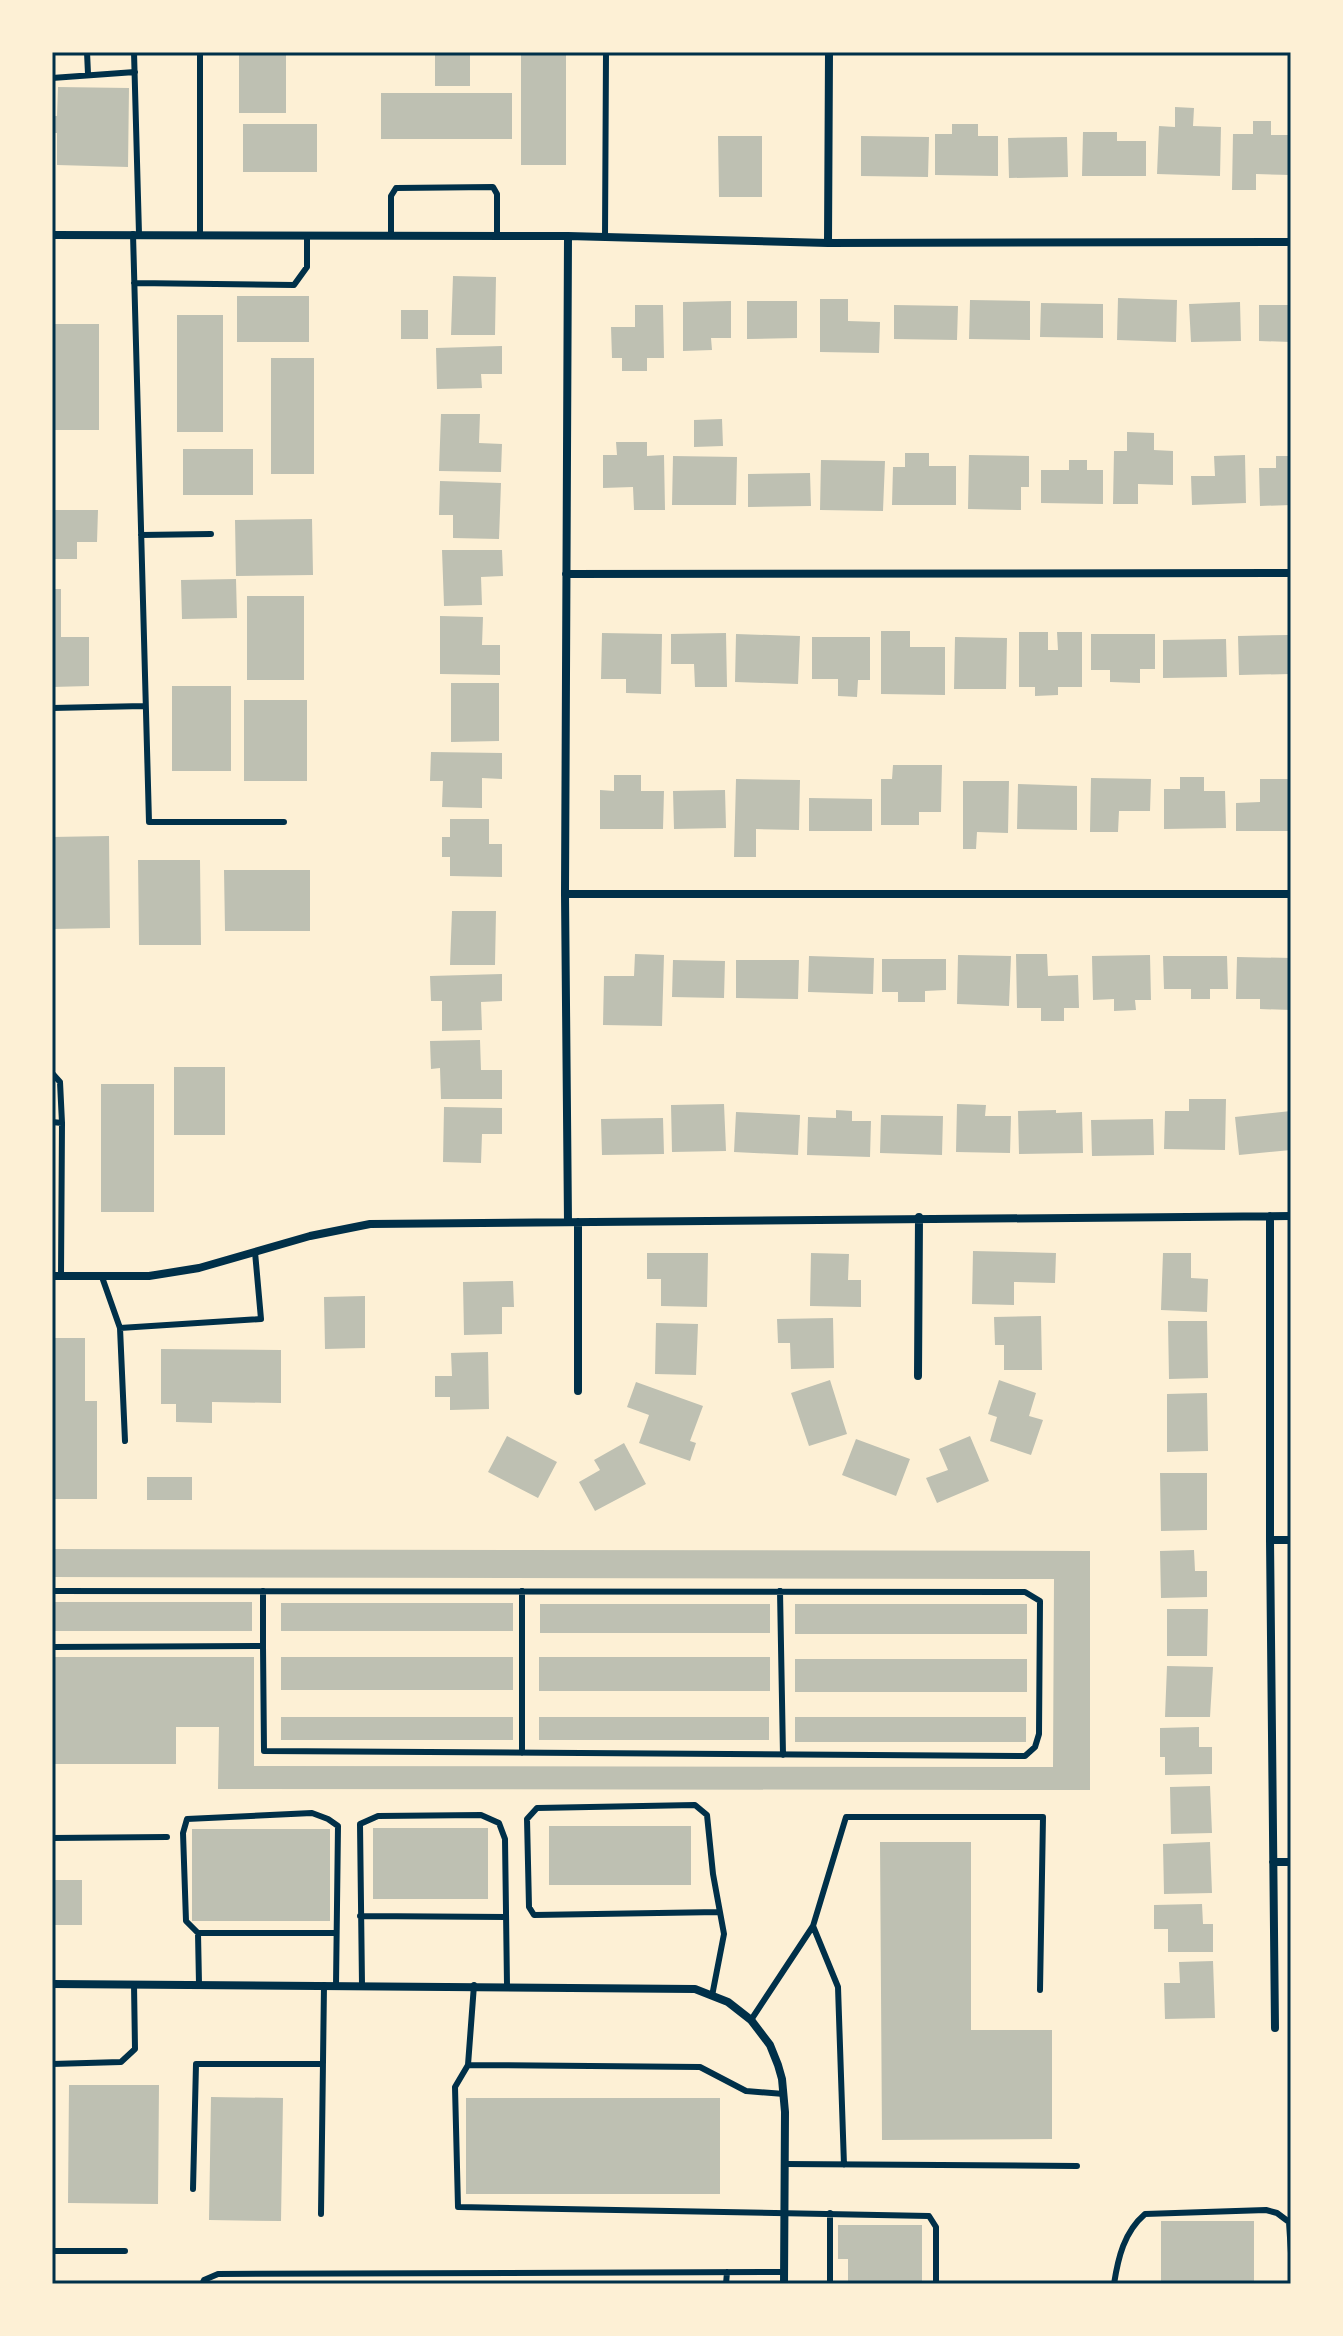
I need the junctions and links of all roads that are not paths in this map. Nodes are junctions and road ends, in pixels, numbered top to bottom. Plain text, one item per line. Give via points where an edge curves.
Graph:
1 (87, 52) edge
2 (134, 52) edge
3 (200, 52) edge
4 (606, 52) edge
5 (829, 52) edge
6 (135, 72) junction
7 (88, 74) junction
8 (52, 78) edge
9 (136, 234) junction
10 (200, 234) junction
11 (52, 235) edge
12 (307, 235) junction
13 (391, 235) junction
14 (497, 235) junction
15 (568, 236) junction
16 (605, 237) junction
17 (1291, 242) edge
18 (828, 243) junction
19 (134, 283) junction
20 (211, 534) dead end
21 (141, 535) junction
22 (1291, 573) edge
23 (566, 574) junction
24 (144, 706) junction
25 (52, 708) edge
26 (284, 822) dead end
27 (565, 894) junction
28 (1291, 894) edge
29 (52, 1073) edge
30 (52, 1122) edge
31 (62, 1123) junction
32 (52, 1199) edge
33 (62, 1199) junction
34 (1270, 1216) junction
35 (1291, 1216) edge
36 (919, 1217) junction
37 (568, 1222) junction
38 (578, 1222) junction
39 (255, 1252) junction
40 (56, 1276) edge
41 (102, 1277) junction
42 (120, 1328) junction
43 (918, 1376) dead end
44 (578, 1391) dead end
45 (125, 1441) dead end
46 (1270, 1540) junction
47 (1291, 1540) edge
48 (52, 1591) edge
49 (263, 1591) junction
50 (522, 1591) junction
51 (780, 1591) junction
52 (263, 1646) junction
53 (52, 1647) edge
54 (522, 1753) junction
55 (783, 1755) junction
56 (167, 1837) dead end
57 (52, 1838) edge
58 (1273, 1862) junction
59 (1291, 1862) edge
60 (720, 1912) junction
61 (360, 1916) junction
62 (506, 1917) junction
63 (813, 1926) junction
64 (198, 1933) junction
65 (336, 1933) junction
66 (52, 1984) edge
67 (134, 1984) junction
68 (199, 1984) junction
69 (324, 1985) junction
70 (336, 1985) junction
71 (362, 1985) junction
72 (474, 1985) junction
73 (507, 1985) junction
74 (1040, 1990) dead end
75 (712, 1996) junction
76 (751, 2020) junction
77 (1275, 2028) dead end
78 (52, 2064) edge
79 (323, 2064) junction
80 (468, 2065) junction
81 (784, 2094) junction
82 (785, 2164) junction
83 (844, 2165) junction
84 (1077, 2166) dead end
85 (193, 2189) dead end
86 (785, 2212) junction
87 (830, 2213) junction
88 (321, 2214) dead end
89 (52, 2251) edge
90 (125, 2251) dead end
91 (1291, 2253) edge
92 (727, 2272) junction
93 (784, 2272) junction
94 (458, 2273) junction
95 (202, 2284) edge
96 (458, 2284) edge
97 (726, 2284) edge
98 (784, 2284) edge
99 (830, 2284) edge
100 (936, 2284) edge
101 (1114, 2284) edge

1 - 7 lane
2 - 6 lane
3 - 10 lane
4 - 16 lane
5 - 18 street
6 - 7 lane
6 - 9 lane
7 - 8 lane
9 - 10 street
9 - 11 street
9 - 19 lane
10 - 12 street
12 - 13 street
12 - 19 lane via 307,267 294,285
13 - 14 street
13 - 14 lane via 391,196 396,188 493,187
14 - 15 street
15 - 16 street
15 - 23 street
16 - 18 street
17 - 18 street
19 - 21 lane
20 - 21 lane
21 - 24 lane
22 - 23 street
23 - 27 street
24 - 25 lane
24 - 26 lane via 149,822
27 - 28 street
27 - 37 street
29 - 31 lane via 60,1082
30 - 31 lane
31 - 33 lane
32 - 33 lane
33 - 40 lane
34 - 35 street
34 - 36 street
34 - 46 street
36 - 38 street
36 - 43 street
37 - 38 street
37 - 39 street via 370,1224
38 - 44 street
39 - 41 street via 199,1268
39 - 42 lane via 261,1319
40 - 41 street
41 - 42 lane
42 - 45 lane
46 - 47 street
46 - 58 street
48 - 49 lane
49 - 50 lane
49 - 52 lane
50 - 51 lane
50 - 54 lane
51 - 55 lane
51 - 55 lane via 1025,1592 1040,1601 1039,1734 1025,1756
52 - 53 lane
52 - 54 lane via 264,1751
54 - 55 lane
56 - 57 lane
58 - 59 street
58 - 77 street
60 - 60 lane via 707,1815 695,1805 537,1808 527,1819 529,1907 534,1915
60 - 75 lane via 724,1934
61 - 62 lane
61 - 62 lane via 360,1824 378,1816 481,1815 499,1823 505,1839
61 - 71 lane
62 - 73 lane
63 - 74 lane via 846,1817 1043,1817
63 - 76 lane
63 - 83 lane via 838,1987
64 - 65 lane
64 - 65 lane via 186,1921 187,1819 312,1813 338,1826
64 - 68 lane
65 - 70 lane
66 - 67 street
67 - 68 street
67 - 78 lane via 135,2049 121,2062
68 - 69 street
69 - 70 street
69 - 79 lane
70 - 71 street
71 - 72 street
72 - 73 street
72 - 80 lane
73 - 75 street via 695,1989
75 - 76 street
76 - 81 street via 770,2045
79 - 85 lane via 196,2064
79 - 88 lane
80 - 81 lane via 700,2067 746,2091
80 - 86 lane via 455,2087 458,2207
81 - 82 street
82 - 83 lane
82 - 86 street
83 - 84 lane
86 - 87 lane
86 - 93 street
87 - 99 lane
87 - 100 lane via 929,2216 936,2227
89 - 90 lane
91 - 101 lane via 1289,2222 1266,2210 1145,2214 1129,2232
92 - 93 lane
92 - 94 lane
92 - 97 lane
93 - 98 street
94 - 95 lane via 218,2274
94 - 96 lane

